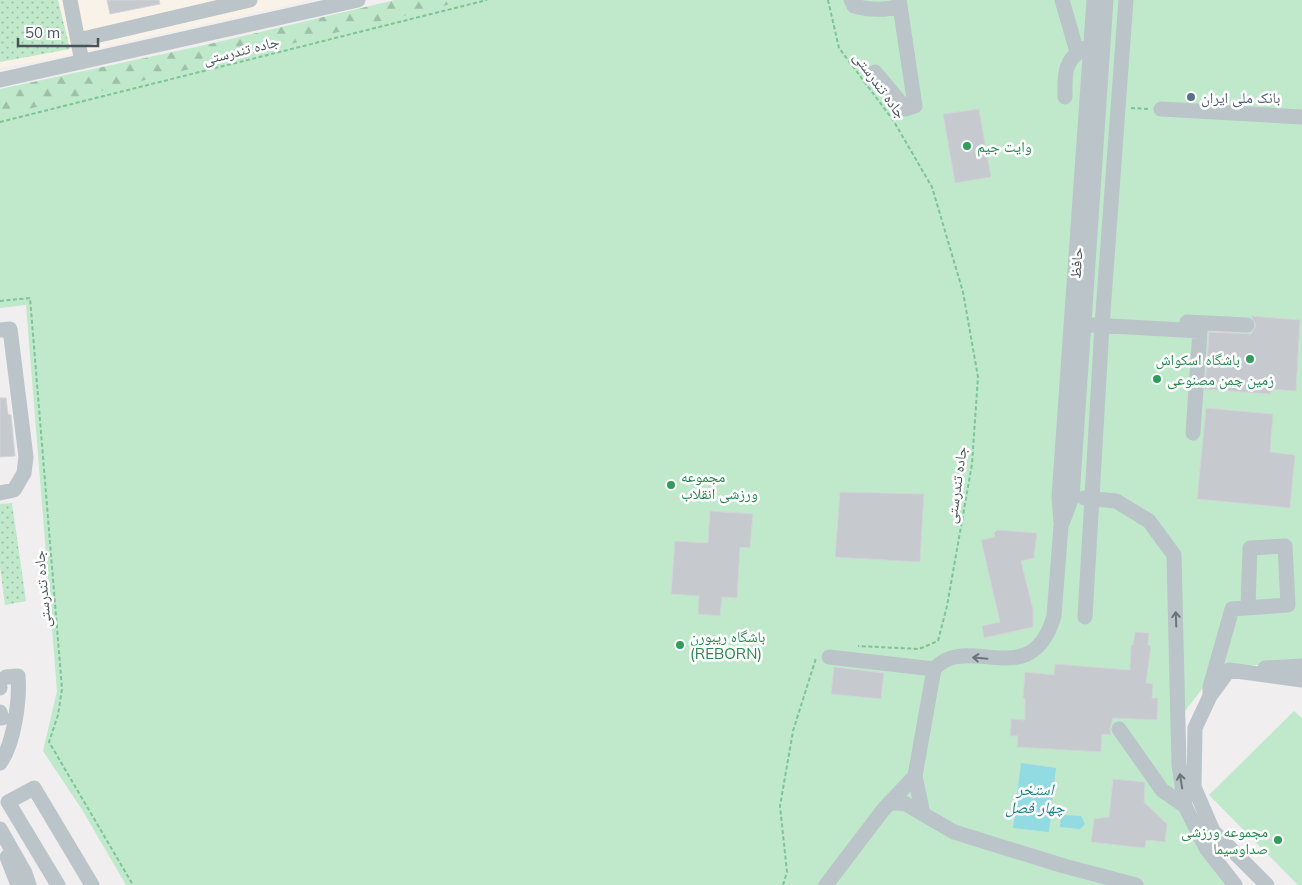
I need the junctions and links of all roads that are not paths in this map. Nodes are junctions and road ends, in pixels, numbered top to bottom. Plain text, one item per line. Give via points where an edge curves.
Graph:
1 (70, 0) edge
2 (250, 0) edge
3 (358, 0) edge
4 (851, 0) edge
5 (1064, 0) edge
6 (1094, 0) edge
7 (1106, 0) edge
8 (1126, 0) edge
9 (899, 3) edge
10 (78, 40) junction
11 (1090, 45) junction
12 (82, 62) junction
13 (875, 72) dead end
14 (0, 80) edge
15 (1065, 97) dead end
16 (1161, 110) dead end
17 (1302, 117) edge
18 (1103, 321) junction
19 (1080, 322) junction
20 (1248, 325) dead end
21 (0, 330) edge
22 (1193, 433) dead end
23 (0, 492) edge
24 (1072, 497) junction
25 (1092, 499) junction
26 (1061, 526) junction
27 (1248, 606) junction
28 (1085, 617) dead end
29 (823, 655) road end
30 (1302, 666) edge
31 (934, 669) junction
32 (1229, 670) junction
33 (1302, 680) edge
34 (2, 684) edge
35 (1210, 696) junction
36 (1119, 729) dead end
37 (0, 763) edge
38 (915, 776) junction
39 (890, 802) junction
40 (1185, 806) junction
41 (923, 814) junction
42 (25, 830) junction
43 (2, 833) edge
44 (48, 868) junction
45 (18, 885) edge
46 (29, 885) edge
47 (48, 885) edge
48 (58, 885) edge
49 (92, 885) edge
50 (826, 885) edge
51 (1136, 885) edge
52 (1235, 885) edge
53 (1267, 885) edge

1 - 10 street
2 - 10 street
3 - 12 street
4 - 9 street via 854,6 866,10 890,9
5 - 11 street
5 - 11 street
6 - 11 street, حافظ
7 - 11 street, حافظ
8 - 18 street
9 - 13 street via 916,106 906,109
10 - 12 street
11 - 15 street via 1066,66
11 - 19 street, حافظ
12 - 14 street
16 - 17 street
18 - 19 street
18 - 20 street
18 - 22 street via 1200,331
18 - 25 street
19 - 24 street, حافظ
19 - 26 street, حافظ via 1059,497
21 - 23 street via 10,328 26,457 24,472 14,490
24 - 25 street
24 - 26 street, حافظ
25 - 28 street
40 -> 25 street via 1179,765 1174,554 1149,520 1116,500
26 -> 31 street via 1054,616 1040,645 1028,654 1002,660 951,656
27 - 27 street via 1250,548 1285,546 1288,605
27 - 35 street via 1232,609
29 - 31 street
30 - 32 street
31 - 38 street
32 - 33 street
32 - 35 street
34 - 37 street via 18,676 19,695 12,730
35 - 53 street via 1195,728 1194,787 1213,831
36 - 40 street via 1162,790
38 - 39 street
38 - 41 street
39 - 41 street via 906,804
39 - 50 street
40 - 52 street via 1206,848
41 - 51 street via 954,832
42 - 43 street
42 - 44 street
42 - 49 street via 8,802 34,788
43 - 45 street
43 - 46 street
44 - 47 street
44 - 48 street

